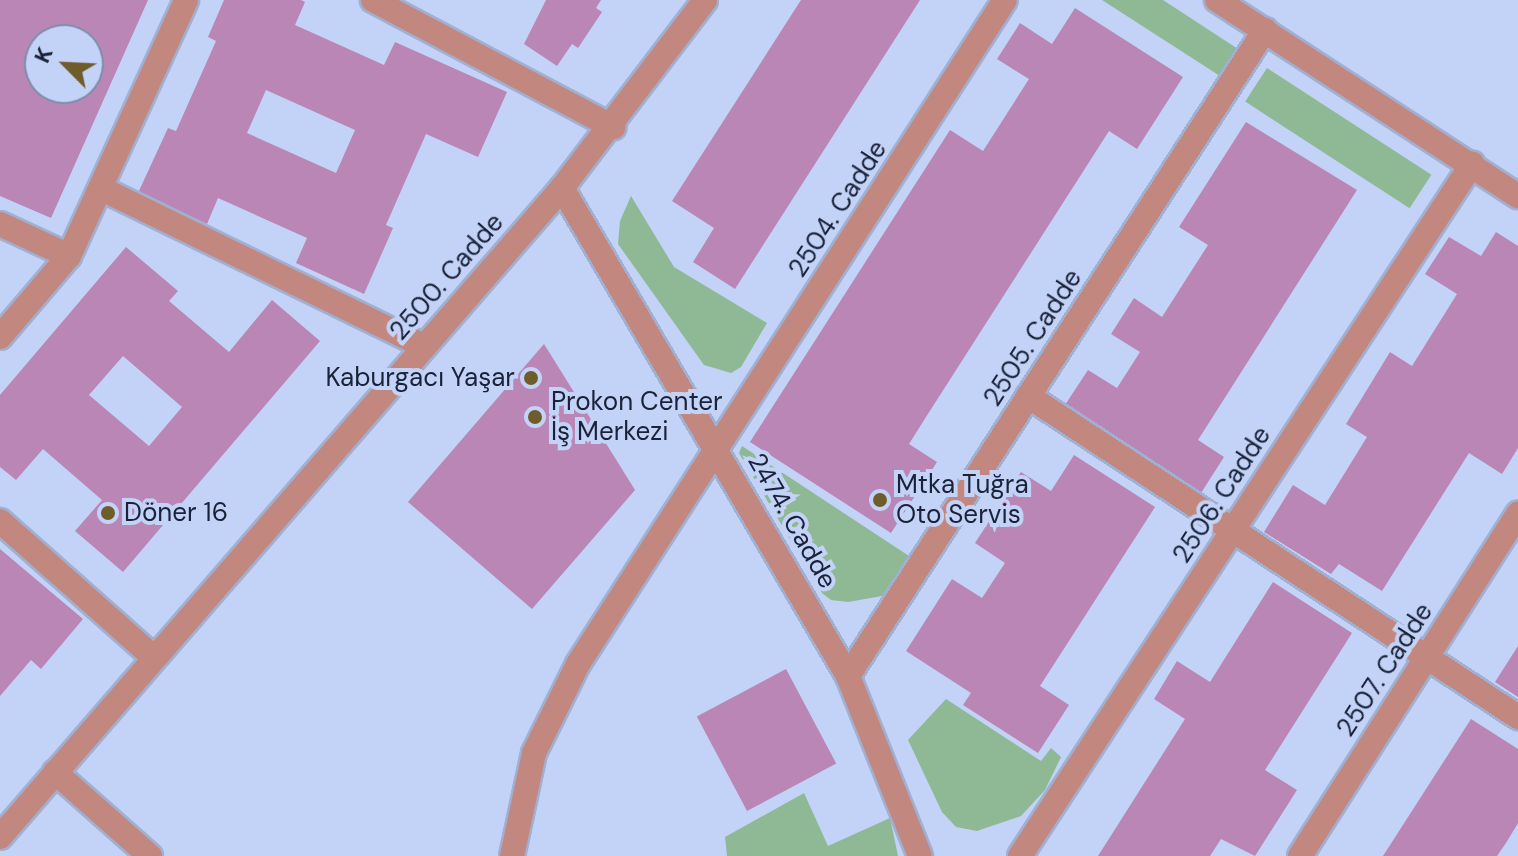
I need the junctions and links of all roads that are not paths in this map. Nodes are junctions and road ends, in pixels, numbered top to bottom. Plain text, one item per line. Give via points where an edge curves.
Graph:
1 (186, 0) edge
2 (373, 0) edge
3 (705, 0) edge
4 (1005, 0) edge
5 (1217, 0) edge
6 (1265, 30) junction
7 (613, 127) junction
8 (1472, 164) junction
9 (562, 188) junction
10 (102, 189) junction
11 (1518, 196) edge
12 (0, 224) edge
13 (69, 256) junction
14 (0, 337) edge
15 (424, 346) junction
16 (1028, 396) junction
17 (718, 447) junction
18 (1518, 514) edge
19 (0, 521) edge
20 (1233, 530) junction
21 (153, 657) junction
22 (1427, 657) junction
23 (848, 676) junction
24 (1518, 717) edge
25 (55, 772) junction
26 (0, 837) edge
27 (150, 856) edge
28 (512, 856) edge
29 (920, 856) edge
30 (1020, 856) edge
31 (1300, 856) edge

1 - 10 street
2 - 7 street
3 - 7 street, 2500. Cadde
4 - 17 street, 2504. Cadde
5 - 6 street
6 - 8 street
6 - 16 street, 2505. Cadde
7 - 9 street, 2500. Cadde
8 - 11 street
8 - 20 street, 2506. Cadde
9 - 15 street, 2500. Cadde
9 - 17 street, 2474. Cadde
10 - 13 street
10 - 15 street
12 - 13 street
13 - 14 street
15 - 21 street, 2500. Cadde
16 - 20 street
16 - 23 street, 2505. Cadde
17 - 23 street, 2474. Cadde
17 - 28 street, 2504. Cadde via 554,709 534,753
18 - 22 street, 2507. Cadde
19 - 21 street
20 - 22 street
20 - 30 street, 2506. Cadde
21 - 25 street, 2500. Cadde
22 - 24 street
22 - 31 street, 2507. Cadde
23 - 29 street, 2474. Cadde
25 - 26 street, 2500. Cadde
25 - 27 street

